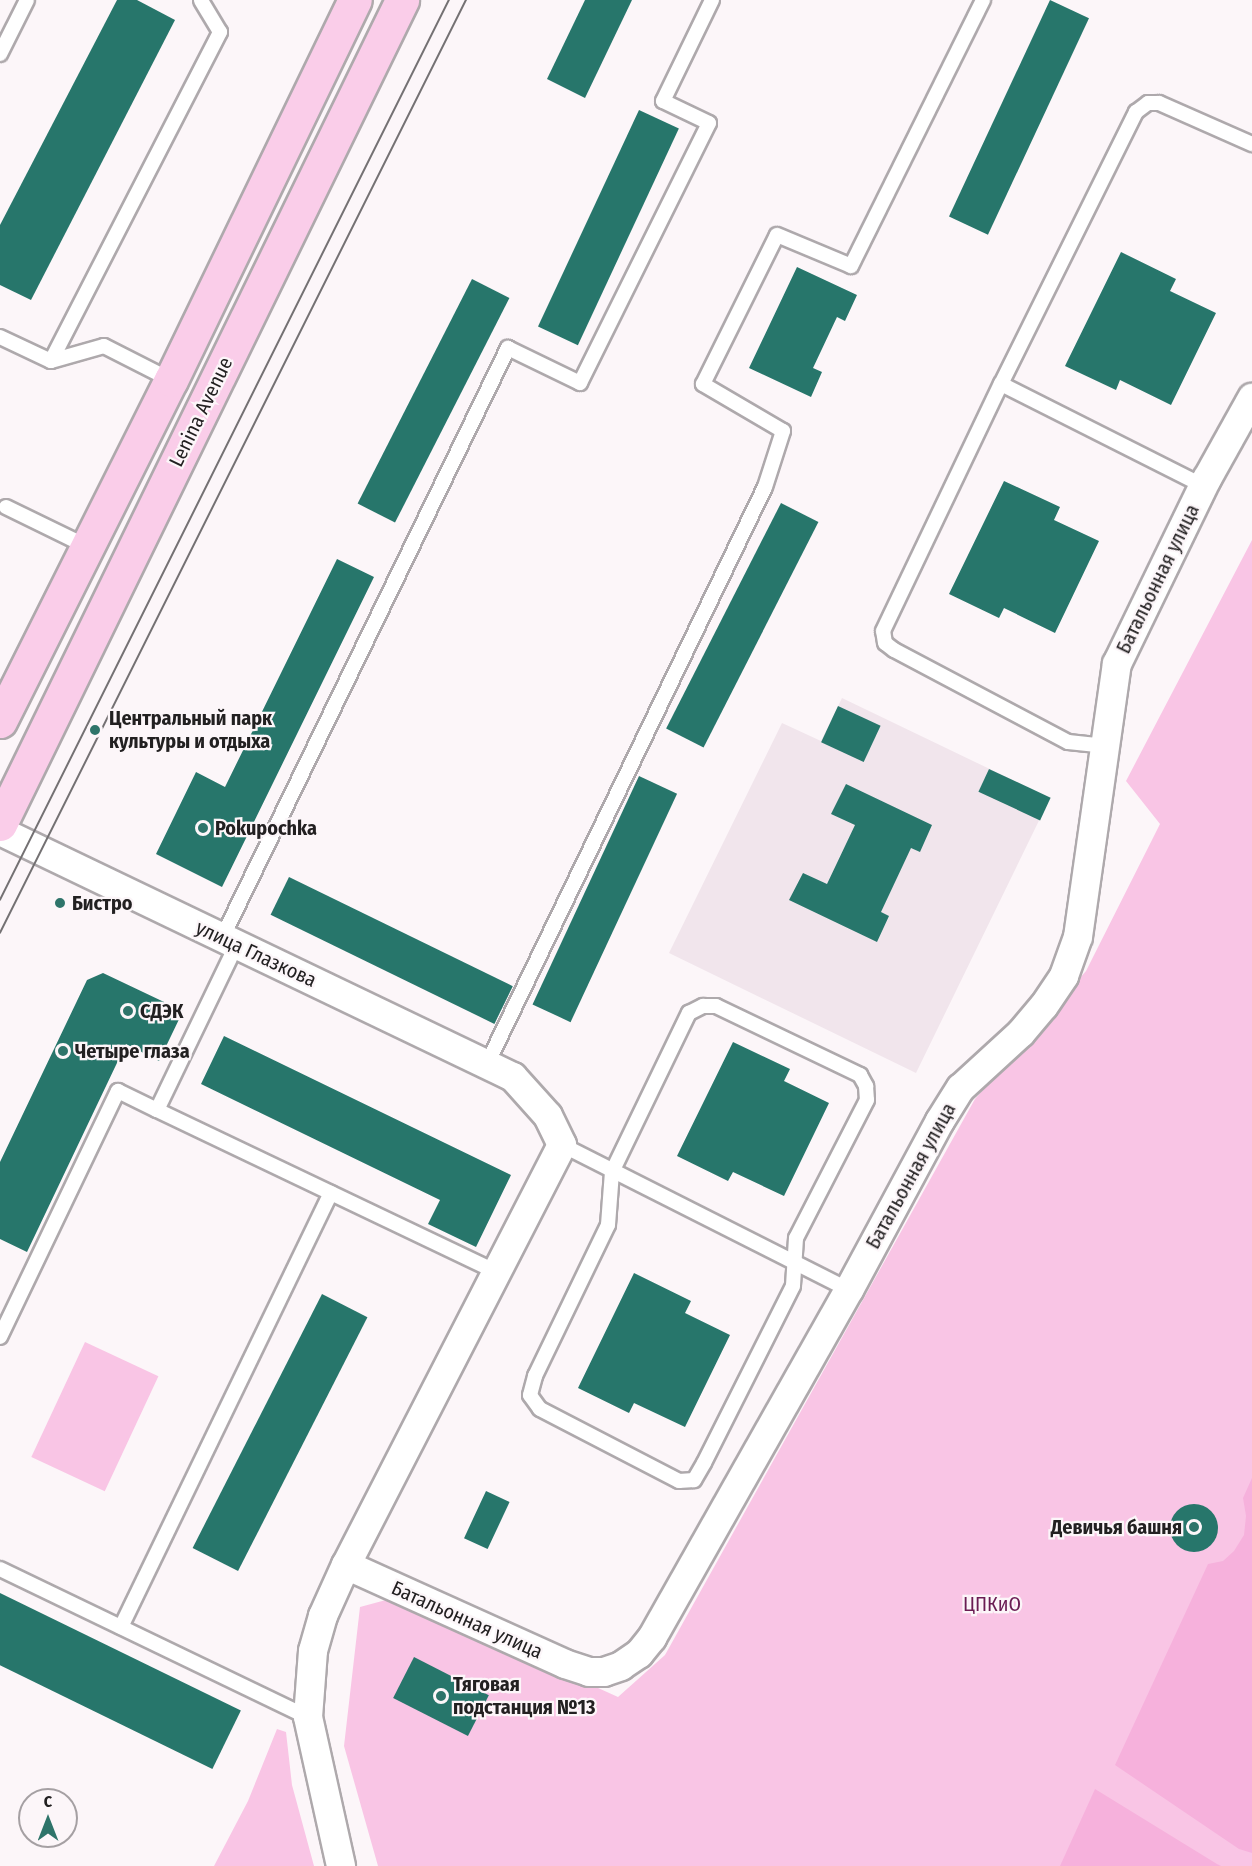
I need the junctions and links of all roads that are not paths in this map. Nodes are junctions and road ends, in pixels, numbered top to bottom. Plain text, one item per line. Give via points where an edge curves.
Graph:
1 (27, 0) edge
2 (201, 0) edge
3 (355, 0) edge
4 (402, 0) edge
5 (712, 0) edge
6 (983, 0) edge
7 (0, 54) edge
8 (1252, 144) edge
9 (0, 337) edge
10 (51, 361) junction
11 (171, 380) junction
12 (1001, 384) junction
13 (1252, 398) edge
14 (1204, 486) junction
15 (6, 507) dead end
16 (88, 547) junction
17 (0, 721) edge
18 (1106, 746) junction
19 (0, 824) edge
20 (0, 831) edge
21 (230, 941) junction
22 (487, 1064) junction
23 (157, 1110) junction
24 (562, 1145) junction
25 (612, 1172) junction
26 (331, 1193) junction
27 (793, 1263) junction
28 (496, 1272) junction
29 (849, 1290) junction
30 (0, 1336) edge
31 (346, 1565) junction
32 (0, 1569) edge
33 (121, 1627) junction
34 (308, 1717) junction
35 (341, 1866) edge

1 - 7 lane
2 - 10 lane via 220,32
3 - 11 main road, Lenina Avenue
4 - 19 main road, Lenina Avenue
5 - 21 lane via 663,101 709,123 580,383 507,348
6 - 22 lane via 851,266 777,235 703,384 783,431 765,487
8 - 12 lane via 1159,103 1148,103 1136,112
9 - 10 lane
10 - 11 lane via 104,346
11 - 16 main road, Lenina Avenue
12 - 14 lane
12 - 18 lane via 888,618 883,631 885,643 1068,742
13 - 14 street, Батальонная улица
14 - 18 street, Батальонная улица via 1117,664
15 - 16 lane
16 - 17 main road, Lenina Avenue
18 - 29 street, Батальонная улица via 1078,937 1064,976 1021,1033 961,1088 892,1205
20 - 21 street, улица Глазкова
21 - 22 street, улица Глазкова
21 - 23 lane
22 - 24 street, улица Глазкова via 513,1077 548,1116
23 - 26 lane
23 - 30 lane via 118,1091
24 - 25 lane
24 - 28 street
25 - 27 lane
25 - 27 lane via 689,1013 703,1006 716,1006 860,1075 867,1100 796,1238
25 - 27 lane via 608,1225 535,1376 530,1395 540,1409 679,1481 694,1480 704,1464 793,1286
26 - 28 lane
26 - 33 lane
27 - 29 lane
28 - 31 street
29 - 31 street, Батальонная улица via 652,1638 639,1654 621,1666 589,1672 565,1664
31 - 34 street via 323,1616 313,1651
32 - 33 lane
33 - 34 lane
34 - 35 street

